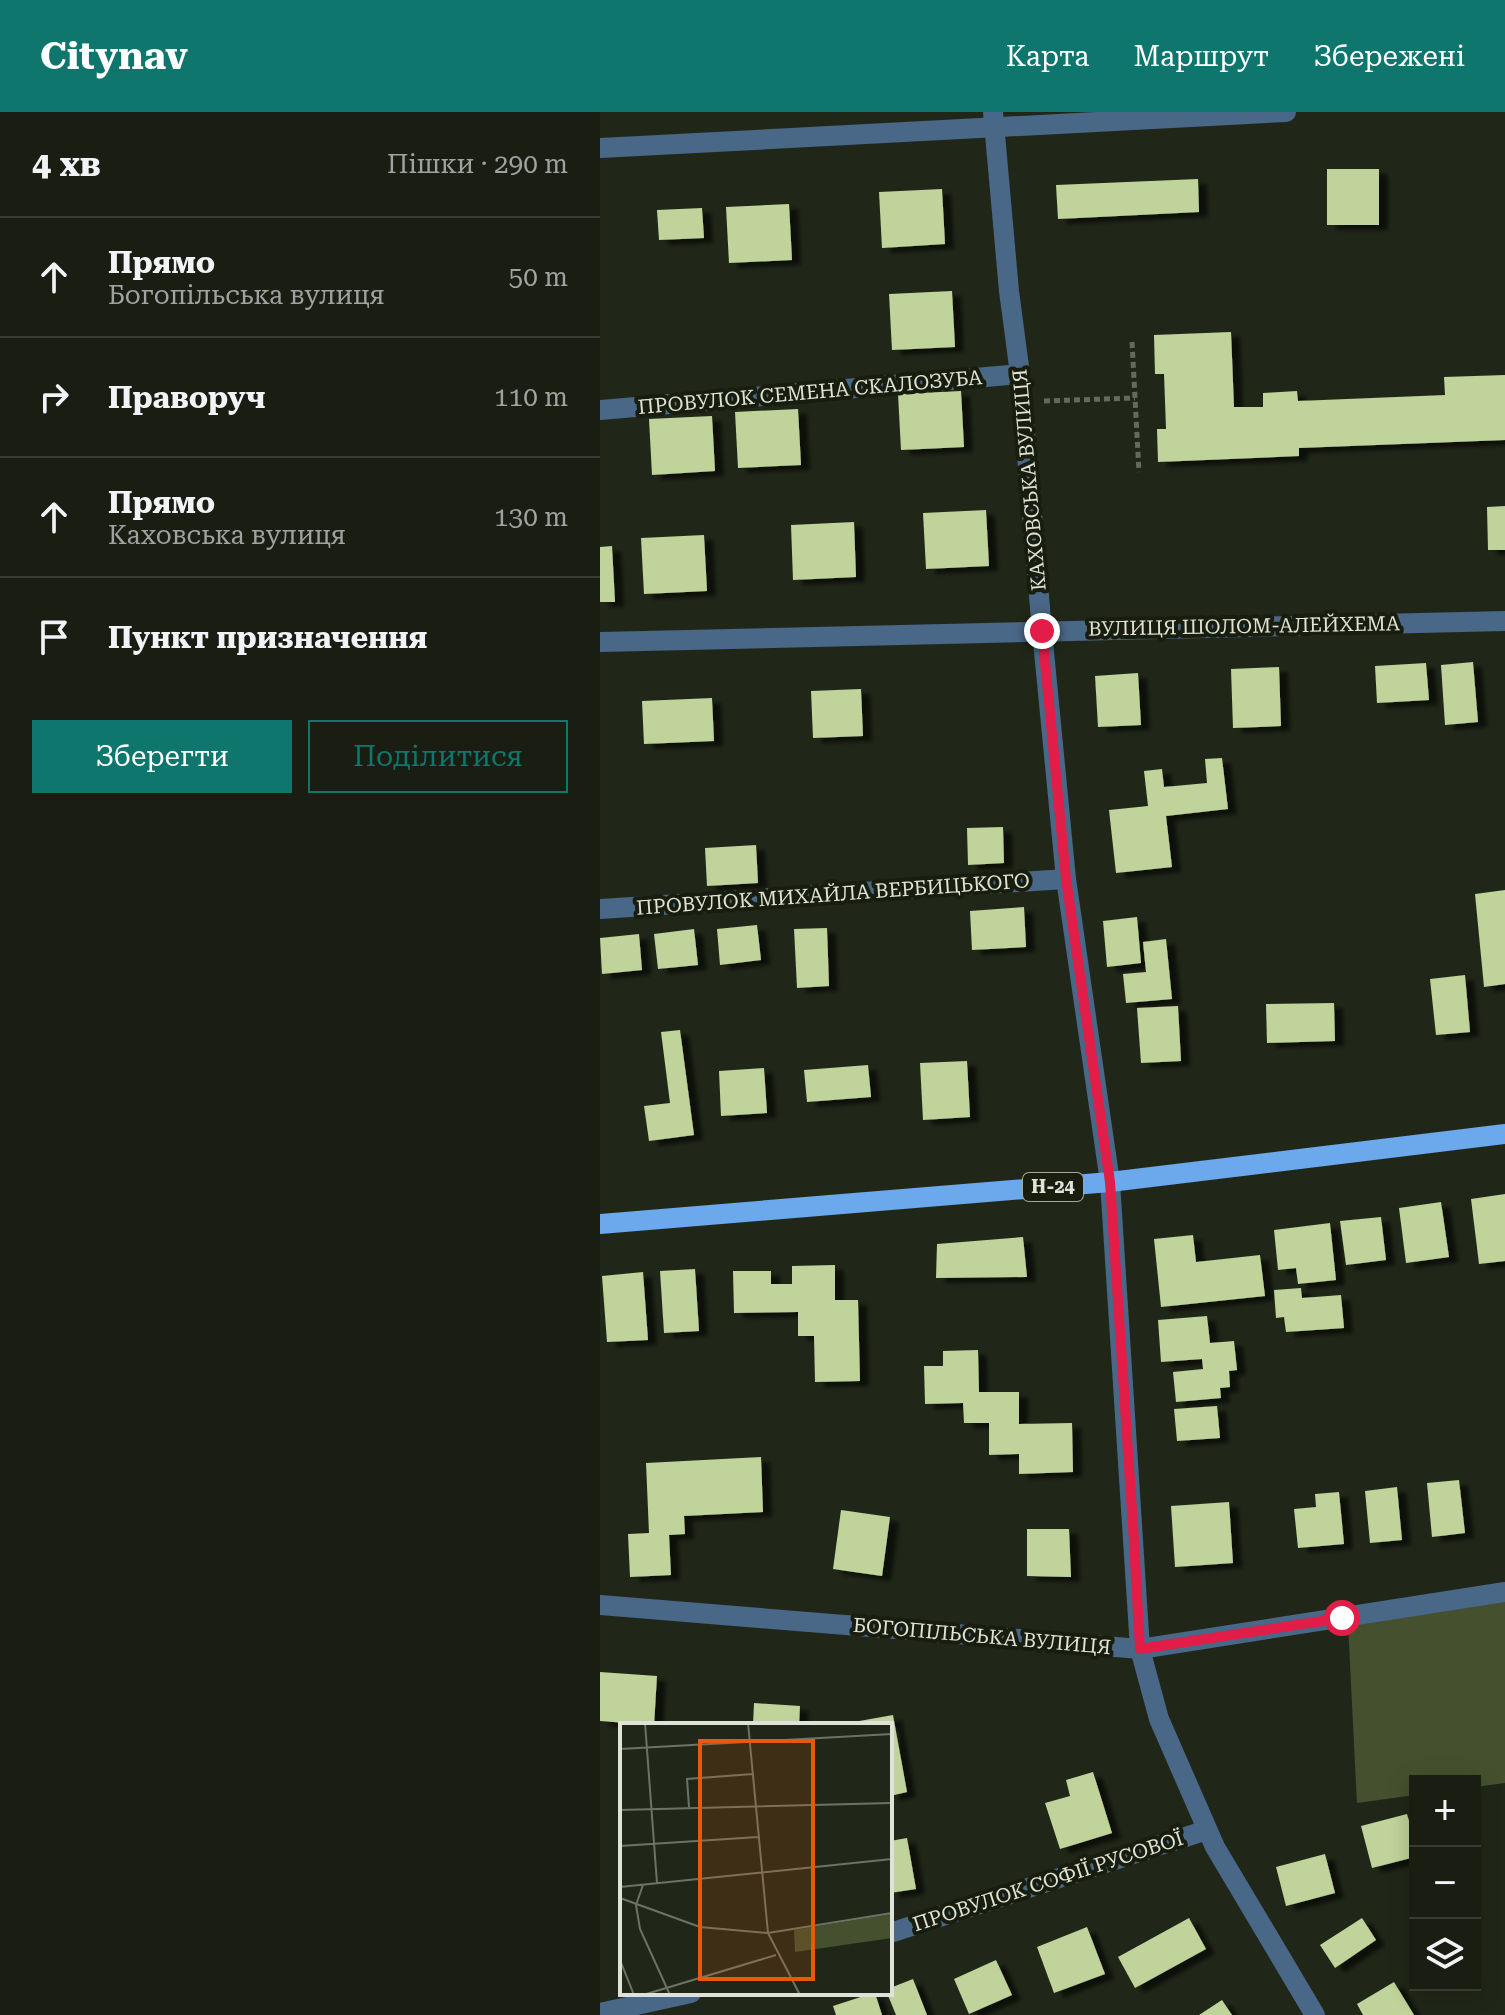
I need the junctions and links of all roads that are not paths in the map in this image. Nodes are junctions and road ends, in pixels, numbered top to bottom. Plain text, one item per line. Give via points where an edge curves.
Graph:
1 (1286, 112) edge
2 (994, 120) edge
3 (600, 148) edge
4 (1020, 374) junction
5 (600, 410) edge
6 (1505, 621) edge
7 (1042, 631) junction
8 (600, 642) edge
9 (1066, 879) junction
10 (600, 909) edge
11 (1505, 1134) edge
12 (1110, 1182) junction
13 (600, 1224) edge
14 (1505, 1592) edge
15 (600, 1605) edge
16 (1140, 1649) junction
17 (1207, 1830) junction
18 (892, 1932) edge
19 (682, 1995) edge
20 (600, 2013) edge
21 (1315, 2015) edge

1 - 2 street
2 - 3 street
2 - 4 street, КАХОВСЬКА ВУЛИЦЯ
4 - 5 street, ПРОВУЛОК СЕМЕНА СКАЛОЗУБА
4 - 7 street, КАХОВСЬКА ВУЛИЦЯ
6 - 7 street, ВУЛИЦЯ ШОЛОМ-АЛЕЙХЕМА
7 - 8 street, ВУЛИЦЯ ШОЛОМ-АЛЕЙХЕМА
7 - 9 street, КАХОВСЬКА ВУЛИЦЯ
9 - 10 street, ПРОВУЛОК МИХАЙЛА ВЕРБИЦЬКОГО
9 - 12 street, КАХОВСЬКА ВУЛИЦЯ
11 - 12 main road, Н-24
12 - 13 main road, Н-24
12 - 16 street, КАХОВСЬКА ВУЛИЦЯ
14 - 16 street, БОГОПІЛЬСЬКА ВУЛИЦЯ
15 - 16 street, БОГОПІЛЬСЬКА ВУЛИЦЯ
16 - 17 street, КАХОВСЬКА ВУЛИЦЯ via 1159,1719
17 - 18 street, ПРОВУЛОК СОФІЇ РУСОВОЇ
17 - 21 street, КАХОВСЬКА ВУЛИЦЯ
19 - 20 street

